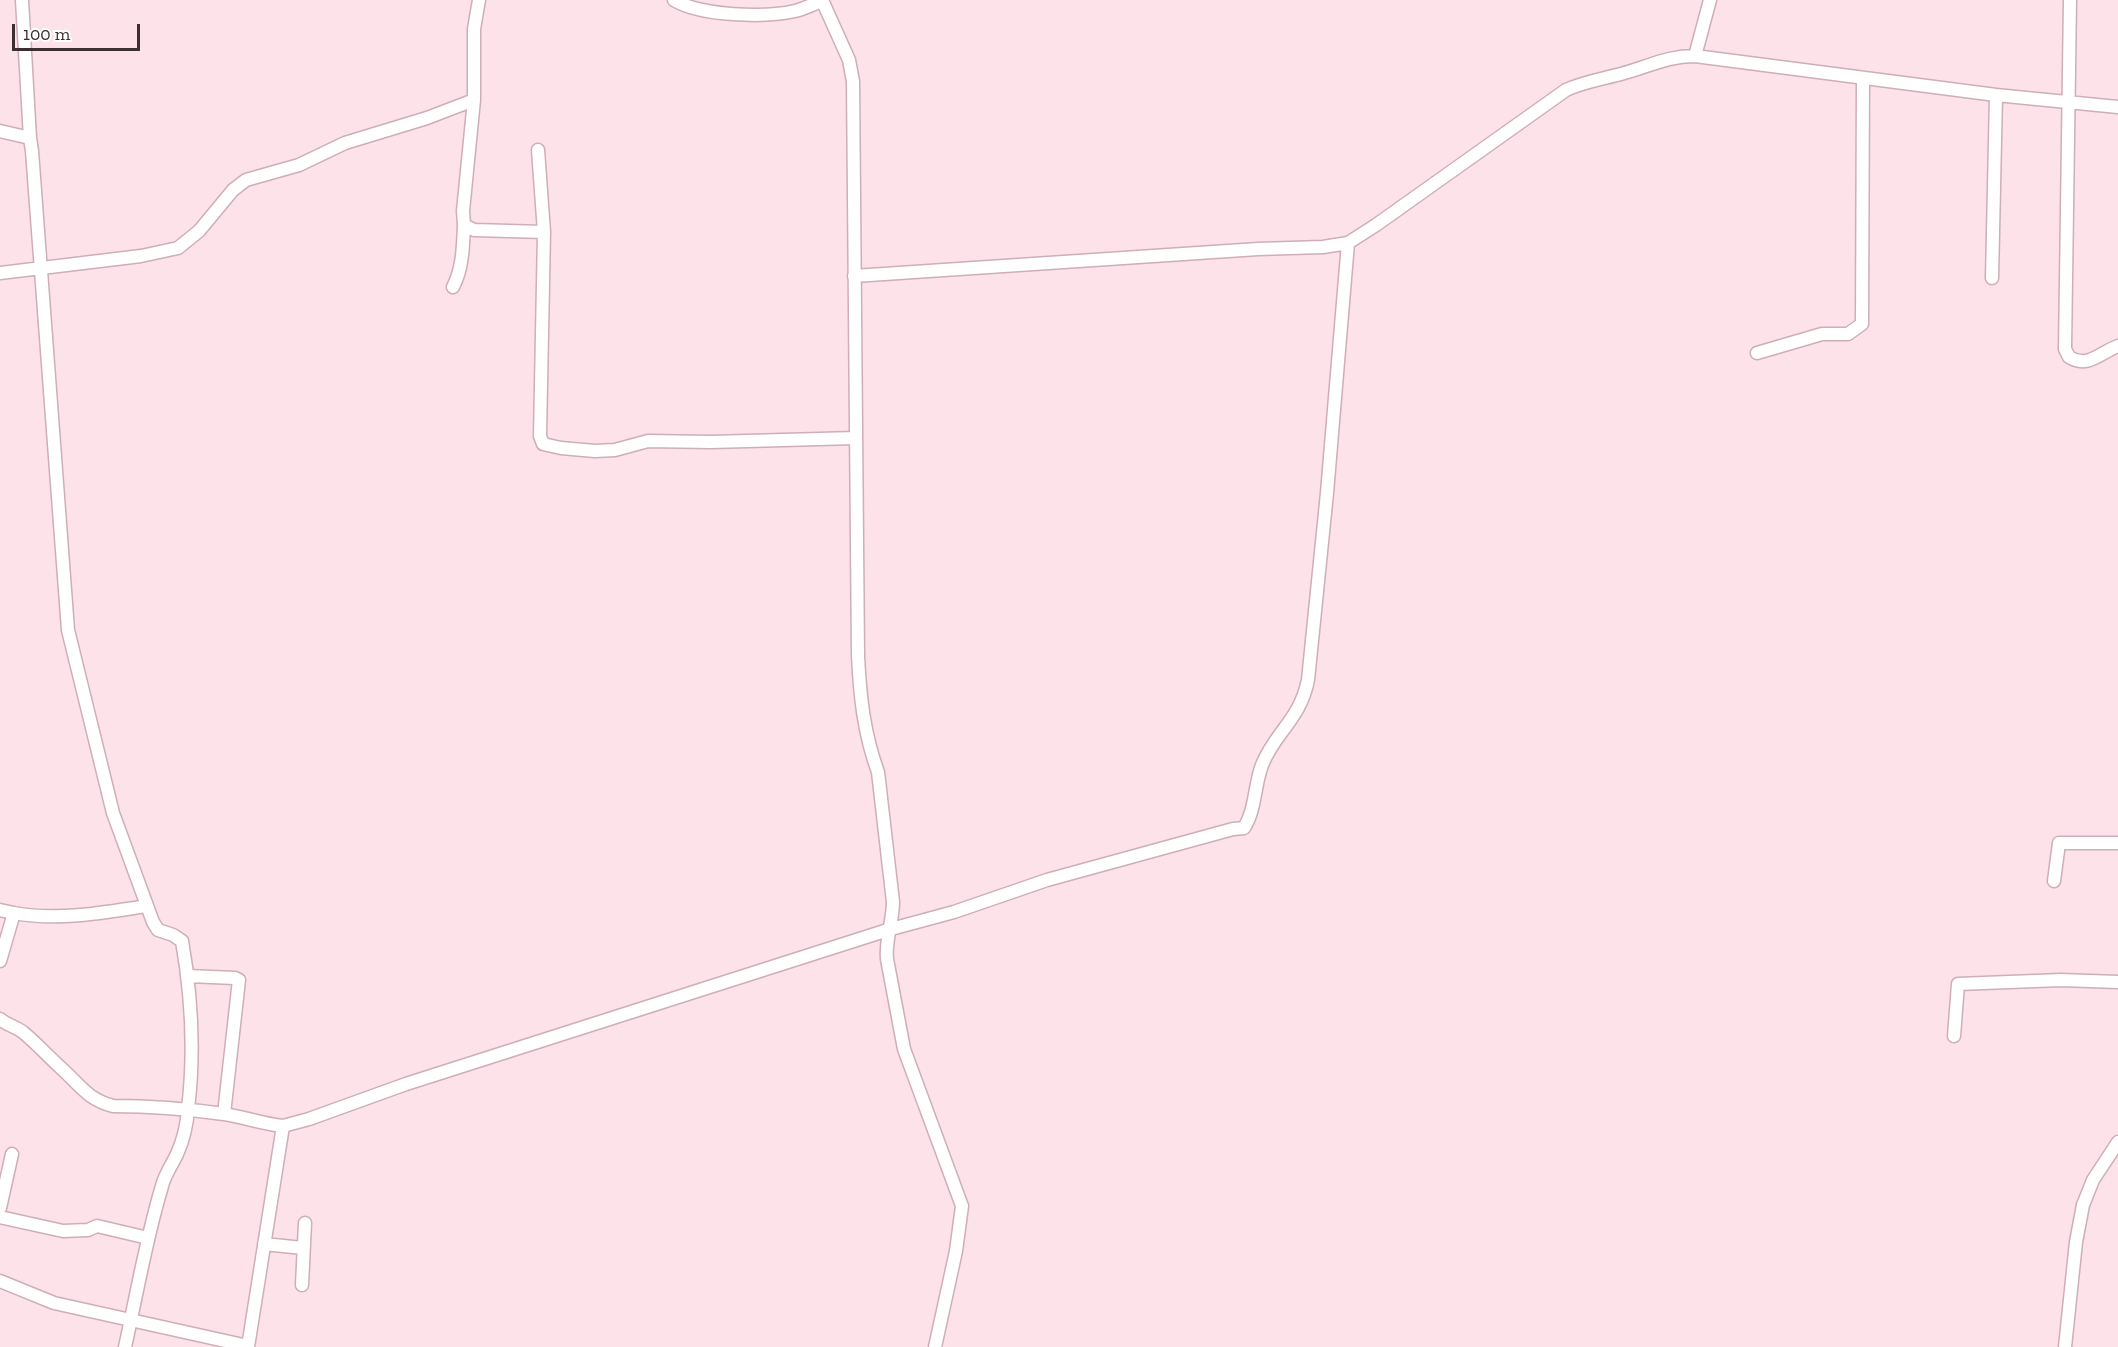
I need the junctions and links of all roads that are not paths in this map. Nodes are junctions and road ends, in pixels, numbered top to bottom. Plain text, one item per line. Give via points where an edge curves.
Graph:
1 (22, 0) edge
2 (479, 0) edge
3 (674, 0) edge
4 (822, 0) edge
5 (1710, 0) edge
6 (2070, 0) edge
7 (1695, 56) junction
8 (1863, 78) junction
9 (1996, 95) junction
10 (474, 100) junction
11 (2069, 103) junction
12 (2118, 107) edge
13 (0, 131) edge
14 (30, 138) junction
15 (538, 150) dead end
16 (464, 225) junction
17 (544, 232) junction
18 (1348, 243) junction
19 (41, 267) junction
20 (0, 273) edge
21 (854, 276) junction
22 (1992, 278) dead end
23 (453, 287) dead end
24 (2118, 346) edge
25 (1756, 352) dead end
26 (855, 438) junction
27 (2118, 843) edge
28 (2054, 881) dead end
29 (146, 906) junction
30 (0, 910) edge
31 (14, 913) junction
32 (891, 929) junction
33 (0, 961) edge
34 (188, 976) junction
35 (2118, 981) edge
36 (0, 1019) edge
37 (1954, 1036) dead end
38 (188, 1111) junction
39 (224, 1114) junction
40 (283, 1126) junction
41 (2118, 1142) edge
42 (12, 1154) dead end
43 (0, 1208) edge
44 (0, 1217) edge
45 (305, 1223) dead end
46 (148, 1238) junction
47 (264, 1244) junction
48 (303, 1248) junction
49 (0, 1281) edge
50 (302, 1286) dead end
51 (130, 1322) junction
52 (124, 1347) edge
53 (248, 1347) edge
54 (935, 1347) edge
55 (2065, 1347) edge

1 - 14 street
2 - 10 street via 474,29
3 - 4 street via 729,14 774,14 796,11
4 - 21 street via 849,60 853,81
5 - 7 street
6 - 11 street
7 - 8 street
7 - 18 street via 1663,59 1566,90
8 - 9 street
8 - 25 street via 1862,324 1848,334 1822,334
9 - 11 street
9 - 22 street
10 - 16 street
10 - 19 street via 345,143 299,165 246,180 178,248
11 - 12 street
11 - 24 street via 2065,349 2069,357 2083,362
13 - 14 street
14 - 19 street
15 - 17 street
16 - 17 street via 474,230
16 - 23 street
17 - 26 street via 540,436 543,444 595,451 648,441
18 - 21 street
18 - 32 street via 1308,680 1294,717 1260,768 1250,818 1244,828 1047,880
19 - 20 street
19 - 29 street via 68,630 113,813
21 - 26 street
26 - 32 street via 860,701 878,772 893,902
27 - 28 street via 2059,843
29 - 31 street via 96,914
29 - 34 street via 158,930 182,941
30 - 31 street
31 - 33 street
32 - 40 street
32 - 54 street via 886,948 904,1049 962,1206
34 - 38 street via 193,1041
34 - 39 street via 239,980
35 - 37 street via 1958,984
36 - 38 street via 21,1031 98,1102
38 - 39 street
38 - 46 street
39 - 40 street
40 - 47 street
41 - 55 street via 2093,1180 2083,1205
42 - 43 street
44 - 46 street via 63,1231 97,1226
45 - 48 street
46 - 51 street
47 - 48 street
47 - 53 street
48 - 50 street
49 - 51 street via 54,1303
51 - 52 street
51 - 53 street

